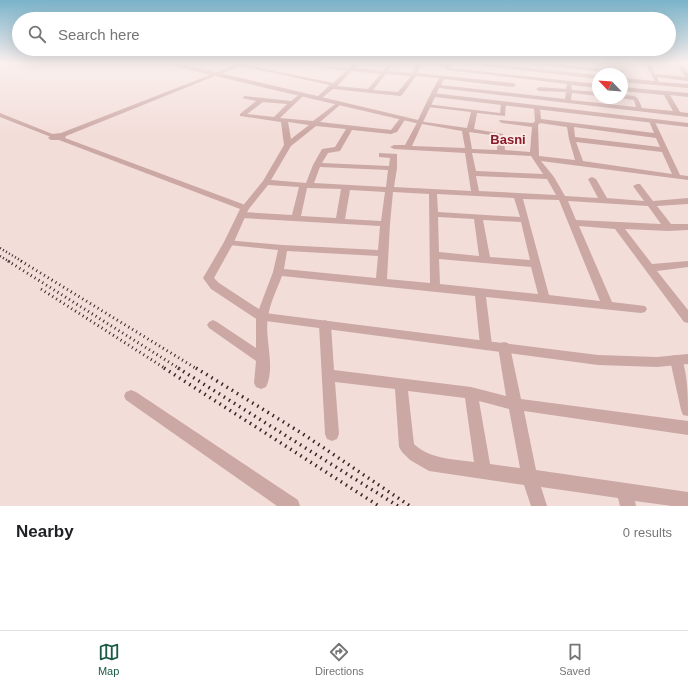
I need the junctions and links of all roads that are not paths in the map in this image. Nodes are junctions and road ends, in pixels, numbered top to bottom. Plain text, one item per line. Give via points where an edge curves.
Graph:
1 (333, 86) edge
2 (437, 86) edge
3 (184, 87) edge
4 (262, 87) edge
5 (267, 87) edge
6 (337, 87) edge
7 (372, 87) edge
8 (405, 87) edge
9 (443, 87) edge
10 (513, 87) edge
11 (569, 87) edge
12 (539, 88) joint
13 (468, 89) junction
14 (628, 89) edge
15 (632, 90) junction
16 (369, 91) junction
17 (569, 91) junction
18 (592, 93) edge
19 (666, 93) junction
20 (433, 94) junction
21 (511, 95) junction
22 (688, 95) edge
23 (300, 96) junction
24 (628, 97) edge
25 (244, 98) dead end
26 (319, 98) junction
27 (538, 98) junction
28 (636, 98) junction
29 (464, 99) junction
30 (261, 100) junction
31 (568, 101) junction
32 (291, 103) junction
33 (579, 103) junction
34 (338, 104) junction
35 (504, 104) junction
36 (428, 105) junction
37 (537, 108) junction
38 (640, 110) junction
39 (474, 111) junction
40 (677, 113) junction
41 (582, 114) junction
42 (0, 115) edge
43 (688, 115) edge
44 (402, 118) junction
45 (503, 118) junction
46 (275, 119) junction
47 (284, 120) junction
48 (652, 121) junction
49 (420, 122) junction
50 (536, 123) junction
51 (316, 124) junction
52 (570, 125) junction
53 (688, 125) edge
54 (350, 128) junction
55 (602, 129) junction
56 (467, 130) junction
57 (501, 135) junction
58 (58, 136) junction
59 (658, 136) junction
60 (572, 139) junction
61 (606, 143) junction
62 (288, 146) junction
63 (394, 146) dead end
64 (408, 147) junction
65 (665, 150) junction
66 (468, 151) junction
67 (501, 152) junction
68 (382, 155) dead end
69 (535, 156) junction
70 (580, 163) junction
71 (317, 165) junction
72 (393, 168) junction
73 (472, 173) junction
74 (550, 177) junction
75 (677, 177) junction
76 (688, 178) edge
77 (592, 179) dead end
78 (266, 182) junction
79 (306, 185) junction
80 (637, 186) dead end
81 (346, 187) junction
82 (390, 190) junction
83 (433, 192) junction
84 (475, 193) junction
85 (518, 197) junction
86 (562, 198) junction
87 (604, 201) junction
88 (688, 201) edge
89 (651, 204) junction
90 (244, 212) junction
91 (433, 214) junction
92 (296, 218) junction
93 (478, 218) junction
94 (525, 220) junction
95 (340, 221) junction
96 (573, 223) junction
97 (385, 224) junction
98 (618, 226) junction
99 (688, 227) edge
100 (669, 228) junction
101 (229, 242) junction
102 (283, 248) junction
103 (382, 253) junction
104 (434, 255) junction
105 (485, 259) junction
106 (536, 264) junction
107 (688, 264) edge
108 (650, 268) junction
109 (278, 272) junction
110 (381, 282) junction
111 (435, 287) junction
112 (480, 292) junction
113 (544, 298) junction
114 (682, 304) edge
115 (608, 305) junction
116 (641, 309) dead end
117 (262, 317) junction
118 (688, 319) edge
119 (213, 325) dead end
120 (325, 325) junction
121 (486, 344) junction
122 (504, 347) junction
123 (263, 359) junction
124 (682, 360) edge
125 (328, 375) junction
126 (260, 383) dead end
127 (401, 385) junction
128 (471, 393) junction
129 (131, 396) dead end
130 (515, 404) junction
131 (688, 410) edge
132 (688, 428) edge
133 (332, 434) dead end
134 (483, 471) junction
135 (529, 476) junction
136 (627, 498) edge
137 (688, 500) edge
138 (292, 506) edge
139 (538, 506) edge

1 - 26 street
2 - 20 street
3 - 58 street
4 - 23 street
5 - 26 street
6 - 16 street
7 - 16 street
8 - 16 street via 400,94
9 - 13 street
10 - 21 street
11 - 17 street
12 - 17 street
12 - 27 street
13 - 21 street
13 - 29 street
14 - 15 street
15 - 19 street
15 - 28 street
17 - 18 street
17 - 31 street
19 - 22 street
19 - 40 street
20 - 29 street
20 - 36 street
21 - 27 street
23 - 32 street
23 - 34 street
24 - 28 street
25 - 30 street
26 - 44 street
27 - 31 street
28 - 38 street
29 - 35 street
30 - 32 street
30 - 46 street via 242,116
31 - 33 street
32 - 46 street
33 - 38 street
33 - 41 street
34 - 44 street
34 - 51 street
35 - 37 street
35 - 45 street
36 - 39 street
36 - 49 street
37 - 41 street
37 - 50 street
38 - 40 street
39 - 45 street
39 - 56 street
40 - 43 street
41 - 48 street
42 - 58 street
44 - 49 street
44 - 54 street via 394,132
45 - 50 street
45 - 57 street
46 - 47 street
47 - 51 street
47 - 62 street
48 - 53 street
48 - 59 street
49 - 56 street
49 - 64 street
50 - 52 street
50 - 69 street
51 - 54 street
51 - 62 street
52 - 55 street
52 - 60 street
54 - 71 street via 337,149 325,151
55 - 59 street
55 - 61 street
56 - 57 street
56 - 66 street
57 - 67 street
58 - 90 street
59 - 65 street
60 - 61 street
60 - 70 street
61 - 65 street
62 - 78 street
63 - 64 street
64 - 66 street
65 - 75 street
66 - 67 street
66 - 73 street
67 - 69 street
68 - 72 street via 394,156
69 - 70 street
69 - 74 street
70 - 75 street
71 - 72 street
71 - 79 street
72 - 82 street
73 - 74 street
73 - 84 street
74 - 86 street
75 - 76 street
77 - 87 street
78 - 79 street
78 - 90 street
79 - 81 street
79 - 92 street
80 - 89 street
81 - 82 street
81 - 95 street
82 - 83 street
82 - 97 street
83 - 84 street
83 - 91 street
84 - 85 street
85 - 86 street
85 - 94 street
86 - 87 street
86 - 96 street
87 - 89 street
88 - 89 street
89 - 100 street
90 - 92 street
90 - 101 street
91 - 93 street
91 - 104 street
92 - 95 street
93 - 94 street
93 - 105 street
94 - 106 street
95 - 97 street
96 - 98 street
96 - 115 street
97 - 103 street
98 - 100 street
98 - 108 street
99 - 100 street
101 - 102 street
101 - 117 street via 208,278 215,286
102 - 103 street
102 - 109 street
103 - 110 street
104 - 105 street
104 - 111 street
105 - 106 street
106 - 113 street
107 - 108 street
108 - 114 street
109 - 110 street
109 - 117 street
110 - 111 street
111 - 112 street
112 - 113 street
112 - 121 street
113 - 115 street
114 - 118 street
115 - 116 street
117 - 120 street
117 - 123 street
119 - 123 street
120 - 121 street
120 - 125 street
121 - 122 street
122 - 124 street via 598,360
122 - 130 street
123 - 126 street
124 - 131 street
125 - 127 street
125 - 133 street
127 - 128 street
127 - 134 street via 408,447 415,455 429,463
128 - 130 street
128 - 134 street
129 - 138 street
130 - 132 street
130 - 135 street
134 - 135 street
135 - 136 street
135 - 139 street
136 - 137 street

